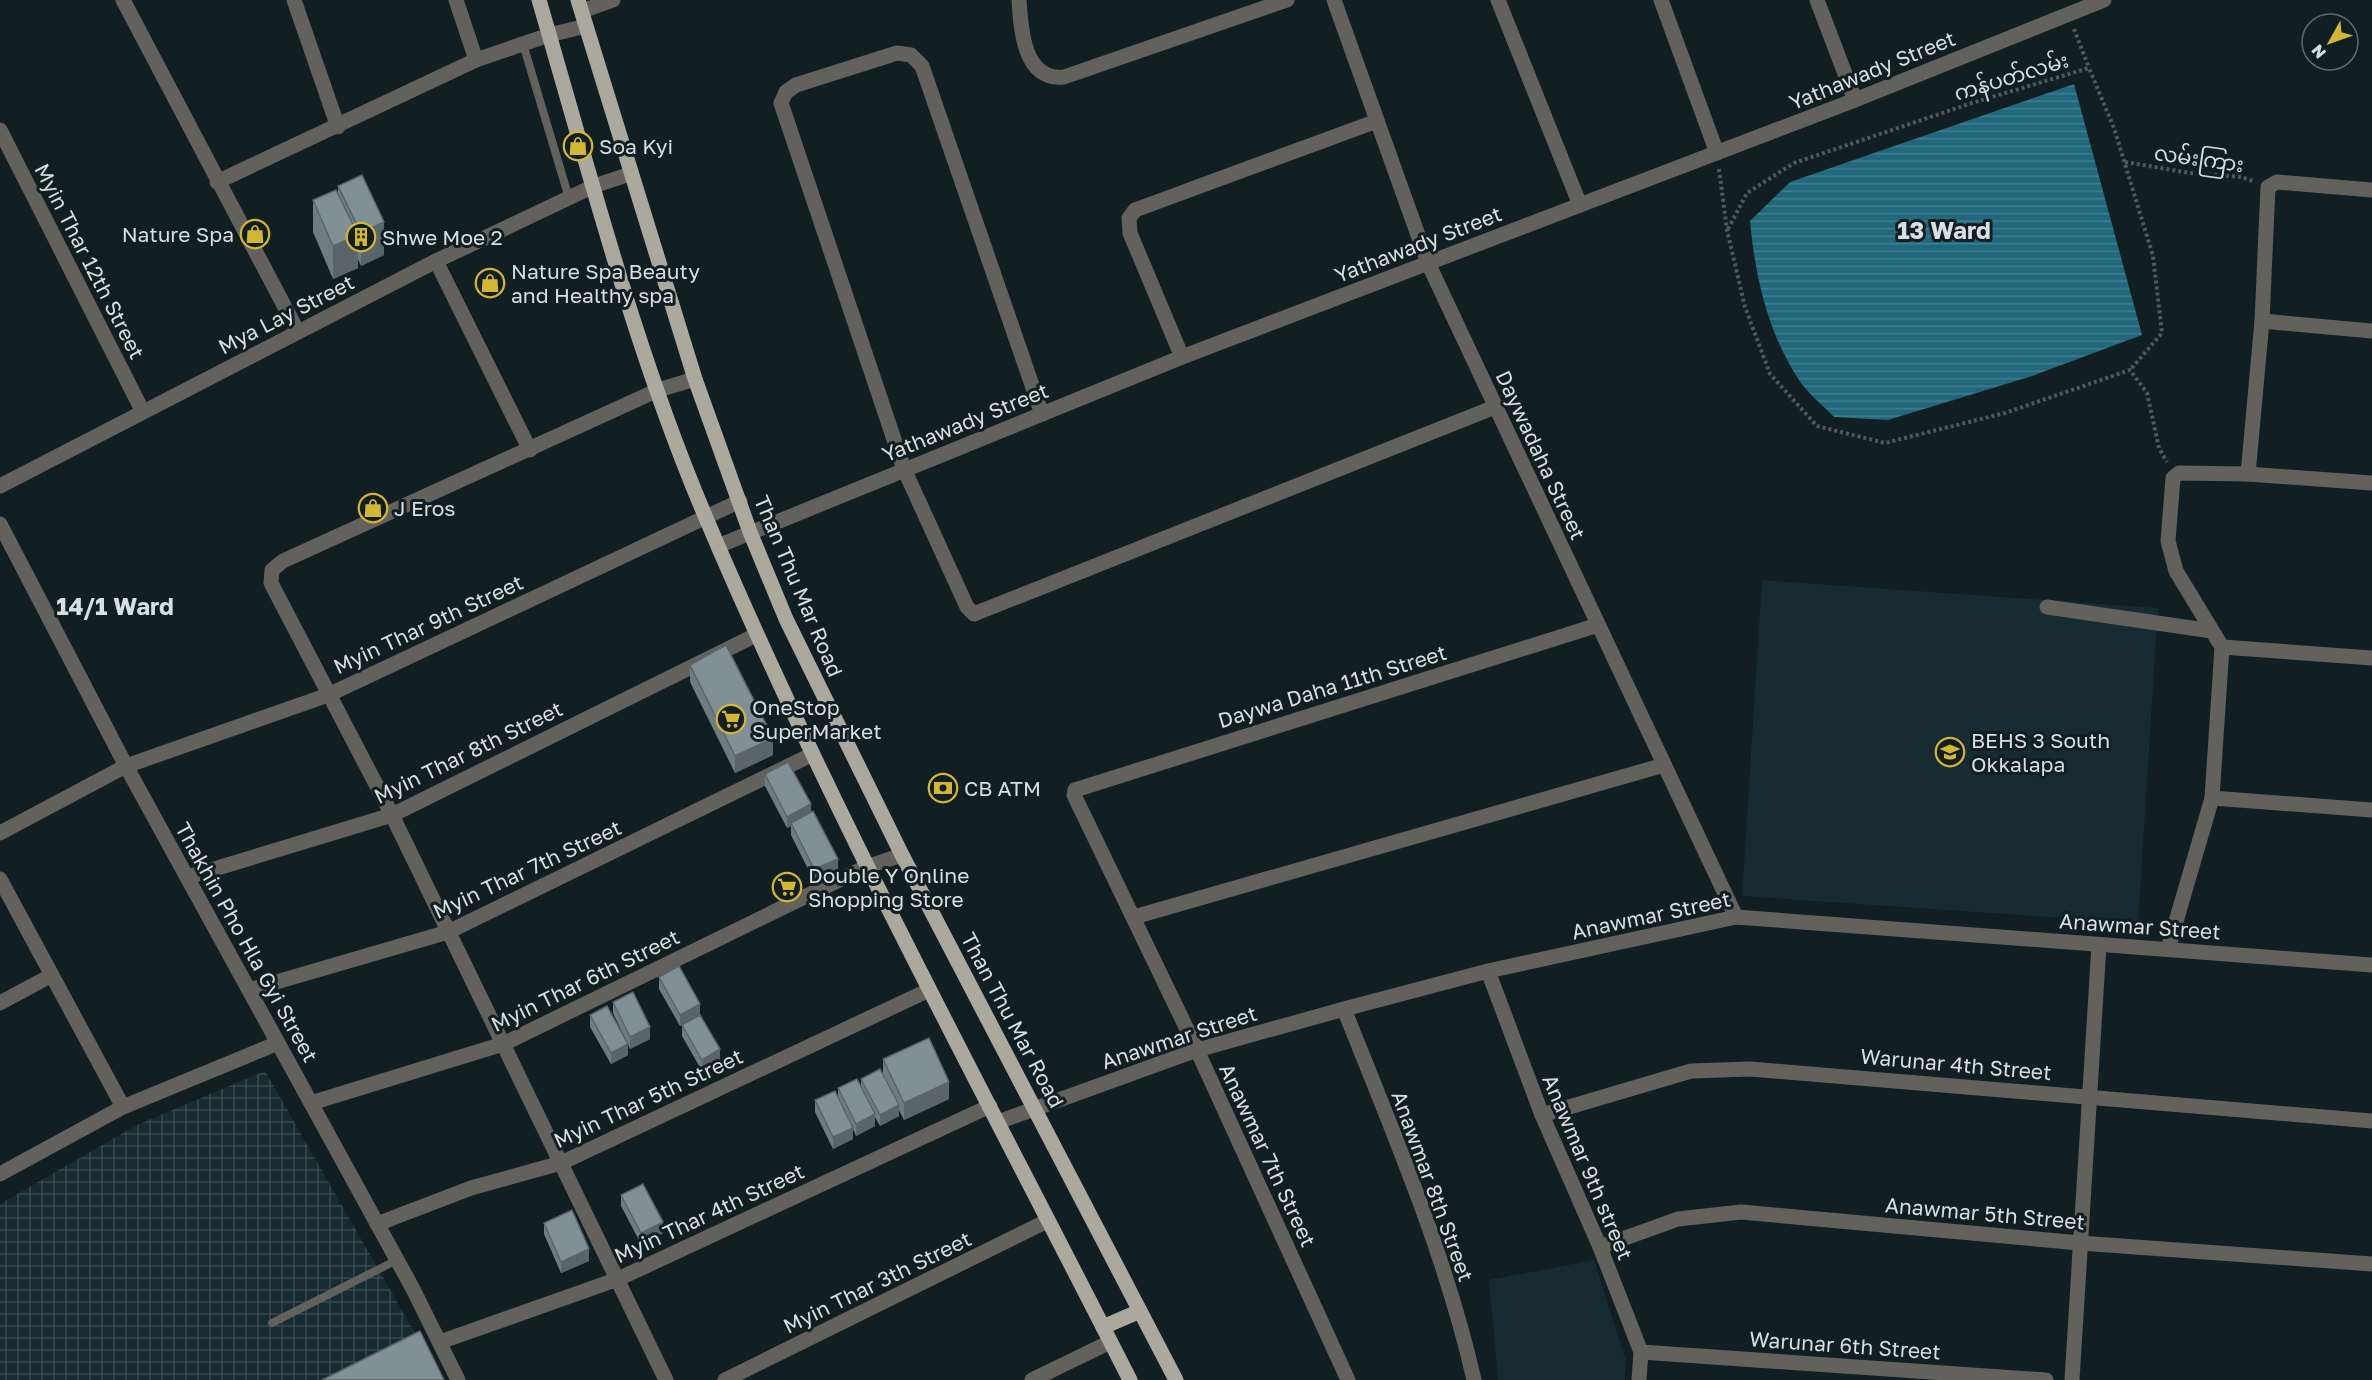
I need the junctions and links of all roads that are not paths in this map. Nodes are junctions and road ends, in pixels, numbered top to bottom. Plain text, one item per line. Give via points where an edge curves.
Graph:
1 (123, 0) edge
2 (294, 0) edge
3 (456, 0) edge
4 (539, 0) edge
5 (613, 0) edge
6 (1019, 0) edge
7 (1287, 0) edge
8 (1334, 0) edge
9 (1498, 0) edge
10 (1661, 0) edge
11 (1816, 0) edge
12 (2104, 0) edge
13 (582, 12) edge
14 (549, 35) junction
15 (523, 44) junction
16 (476, 60) junction
17 (1855, 100) junction
18 (1377, 121) junction
19 (338, 126) junction
20 (0, 130) edge
21 (1717, 153) junction
22 (630, 174) junction
23 (217, 182) junction
24 (594, 186) junction
25 (2372, 190) edge
26 (569, 198) junction
27 (1580, 205) junction
28 (436, 261) junction
29 (1428, 262) junction
30 (2262, 321) junction
31 (2372, 331) edge
32 (297, 332) junction
33 (1182, 357) junction
34 (695, 379) junction
35 (658, 390) junction
36 (1495, 407) junction
37 (142, 411) junction
38 (1041, 414) junction
39 (530, 450) junction
40 (904, 469) junction
41 (2248, 474) junction
42 (2372, 483) edge
43 (0, 486) edge
44 (740, 501) junction
45 (705, 516) junction
46 (0, 524) edge
47 (750, 532) junction
48 (718, 546) junction
49 (2048, 607) dead end
50 (1598, 625) junction
51 (2212, 631) junction
52 (756, 635) junction
53 (2222, 647) junction
54 (2372, 658) edge
55 (328, 696) junction
56 (812, 755) junction
57 (1664, 765) junction
58 (126, 766) junction
59 (1079, 787) joint
60 (2212, 798) junction
61 (2372, 810) edge
62 (392, 815) junction
63 (0, 833) edge
64 (902, 855) junction
65 (866, 867) junction
66 (188, 877) junction
67 (0, 879) edge
68 (1134, 917) junction
69 (1736, 917) junction
70 (448, 932) junction
71 (2099, 945) junction
72 (2168, 949) junction
73 (2372, 965) edge
74 (1488, 971) junction
75 (52, 975) junction
76 (249, 990) junction
77 (929, 990) junction
78 (0, 1003) edge
79 (1344, 1009) junction
80 (278, 1043) junction
81 (503, 1044) junction
82 (1197, 1050) junction
83 (2090, 1096) junction
84 (311, 1103) junction
85 (990, 1106) junction
86 (123, 1107) junction
87 (1036, 1108) junction
88 (1542, 1115) junction
89 (2372, 1121) edge
90 (998, 1122) junction
91 (561, 1163) junction
92 (0, 1174) edge
93 (1047, 1221) junction
94 (377, 1224) junction
95 (2080, 1243) junction
96 (1600, 1247) junction
97 (397, 1260) junction
98 (2372, 1264) edge
99 (618, 1279) junction
100 (1140, 1311) junction
101 (272, 1323) dead end
102 (1103, 1327) junction
103 (440, 1342) junction
104 (1110, 1342) junction
105 (1641, 1352) junction
106 (458, 1380) edge
107 (666, 1380) edge
108 (725, 1380) edge
109 (1032, 1380) edge
110 (1130, 1380) edge
111 (1176, 1380) edge
112 (1348, 1380) edge
113 (1474, 1380) edge
114 (1639, 1380) edge
115 (2046, 1380) edge
116 (2072, 1380) edge

1 - 23 street
2 - 19 street
3 - 16 street
4 - 14 main road
5 - 13 street
6 - 7 street via 1028,53 1040,74 1052,78
8 - 18 street, Daywadaha Street
9 - 27 street
10 - 21 street
11 - 17 street
12 - 17 street, Yathawady Street
13 - 14 street
13 - 22 main road, Than Thu Mar Road
14 - 15 street
14 - 24 main road
15 - 16 street
15 - 26 lane
16 - 19 street
17 - 21 street, Yathawady Street
18 - 29 street, Daywadaha Street
18 - 33 street via 1135,210 1129,218 1130,233
19 - 23 street
20 - 37 street, Myin Thar 12th Street
21 - 27 street, Yathawady Street
22 - 24 street, Mya Lay Street
22 - 34 main road, Than Thu Mar Road
23 - 32 street
24 - 26 street, Mya Lay Street
24 - 35 main road
25 - 30 street via 2277,182 2268,187
26 - 28 street, Mya Lay Street
27 - 29 street, Yathawady Street
28 - 32 street, Mya Lay Street
28 - 39 street
29 - 33 street, Yathawady Street
29 - 36 street, Daywadaha Street
30 - 31 street
30 - 41 street
32 - 37 street, Mya Lay Street
33 - 38 street, Yathawady Street
34 - 35 street
34 - 44 main road, Than Thu Mar Road
35 - 39 street
35 - 45 main road
36 - 40 street via 974,614 967,607
36 - 50 street, Daywadaha Street
37 - 43 street, Mya Lay Street
38 - 40 street, Yathawady Street
38 - 40 street via 922,66 911,55 897,52 796,85 780,103
39 - 55 street via 294,556 272,570 271,583
40 - 47 street, Yathawady Street
41 - 42 street
41 - 51 street via 2180,473 2174,477 2168,541 2175,571
44 - 45 street, Myin Thar 9th Street
44 - 47 main road, Than Thu Mar Road
45 - 48 main road
45 - 55 street, Myin Thar 9th Street
46 - 58 street, Thakhin Pho Hla Gyi Street
47 - 48 street, Yathawady Street
47 - 64 main road, Than Thu Mar Road via 786,619
48 - 52 main road
49 - 51 street
50 - 57 street, Daywadaha Street
50 - 59 street, Daywa Daha 11th Street
51 - 53 street
52 - 56 main road
52 - 62 street, Myin Thar 8th Street
53 - 54 street
53 - 60 street
55 - 58 street, Myin Thar 9th Street
55 - 62 street
56 - 65 main road
56 - 70 street, Myin Thar 7th Street
57 - 68 street
57 - 69 street, Daywadaha Street
58 - 63 street, Myin Thar 9th Street
58 - 66 street, Thakhin Pho Hla Gyi Street
59 - 68 street, Anawmar 7th Street via 1074,795
60 - 61 street
60 - 72 street
62 - 66 street, Myin Thar 8th Street
62 - 70 street
64 - 65 street, Myin Thar 6th Street
64 - 87 main road, Than Thu Mar Road
65 - 77 main road
65 - 81 street, Myin Thar 6th Street
66 - 76 street, Thakhin Pho Hla Gyi Street
67 - 75 street
68 - 82 street, Anawmar 7th Street
69 - 71 street, Anawmar Street
69 - 74 street, Anawmar Street
70 - 76 street, Myin Thar 7th Street
70 - 81 street
71 - 72 street, Anawmar Street
71 - 83 street
72 - 73 street, Anawmar Street
74 - 79 street, Anawmar Street
74 - 88 street, Anawmar 9th street
75 - 78 street
75 - 86 street
76 - 80 street, Thakhin Pho Hla Gyi Street
77 - 85 main road
77 - 91 street, Myin Thar 5th Street
79 - 82 street, Anawmar Street
79 - 113 street, Anawmar 8th Street via 1410,1174 1463,1333
80 - 84 street, Thakhin Pho Hla Gyi Street
80 - 86 street
81 - 84 street, Myin Thar 6th Street
81 - 91 street
82 - 87 street, Anawmar Street
82 - 112 street, Anawmar 7th Street
83 - 88 street, Warunar 4th Street via 1750,1069 1691,1071
83 - 89 street, Warunar 4th Street
83 - 95 street
84 - 94 street, Thakhin Pho Hla Gyi Street
85 - 90 main road
85 - 99 street, Myin Thar 4th Street
86 - 92 street
87 - 90 street, Anawmar Street
87 - 100 main road, Than Thu Mar Road
88 - 96 street, Anawmar 9th street
90 - 93 main road
91 - 94 street, Myin Thar 5th Street via 471,1188
91 - 99 street
93 - 102 main road
93 - 108 street, Myin Thar 3th Street
94 - 97 street, Thakhin Pho Hla Gyi Street
95 - 96 street, Anawmar 5th Street via 1741,1212 1678,1219
95 - 98 street, Anawmar 5th Street
95 - 116 street
96 - 105 street, Anawmar 9th street
97 - 101 lane
97 - 103 street, Thakhin Pho Hla Gyi Street
99 - 103 street, Myin Thar 4th Street
99 - 107 street
100 - 102 main road
100 - 111 main road, Than Thu Mar Road
102 - 104 main road
103 - 106 street, Thakhin Pho Hla Gyi Street
104 - 109 street
104 - 110 main road
105 - 114 street, Anawmar 9th street
105 - 115 street, Warunar 6th Street

